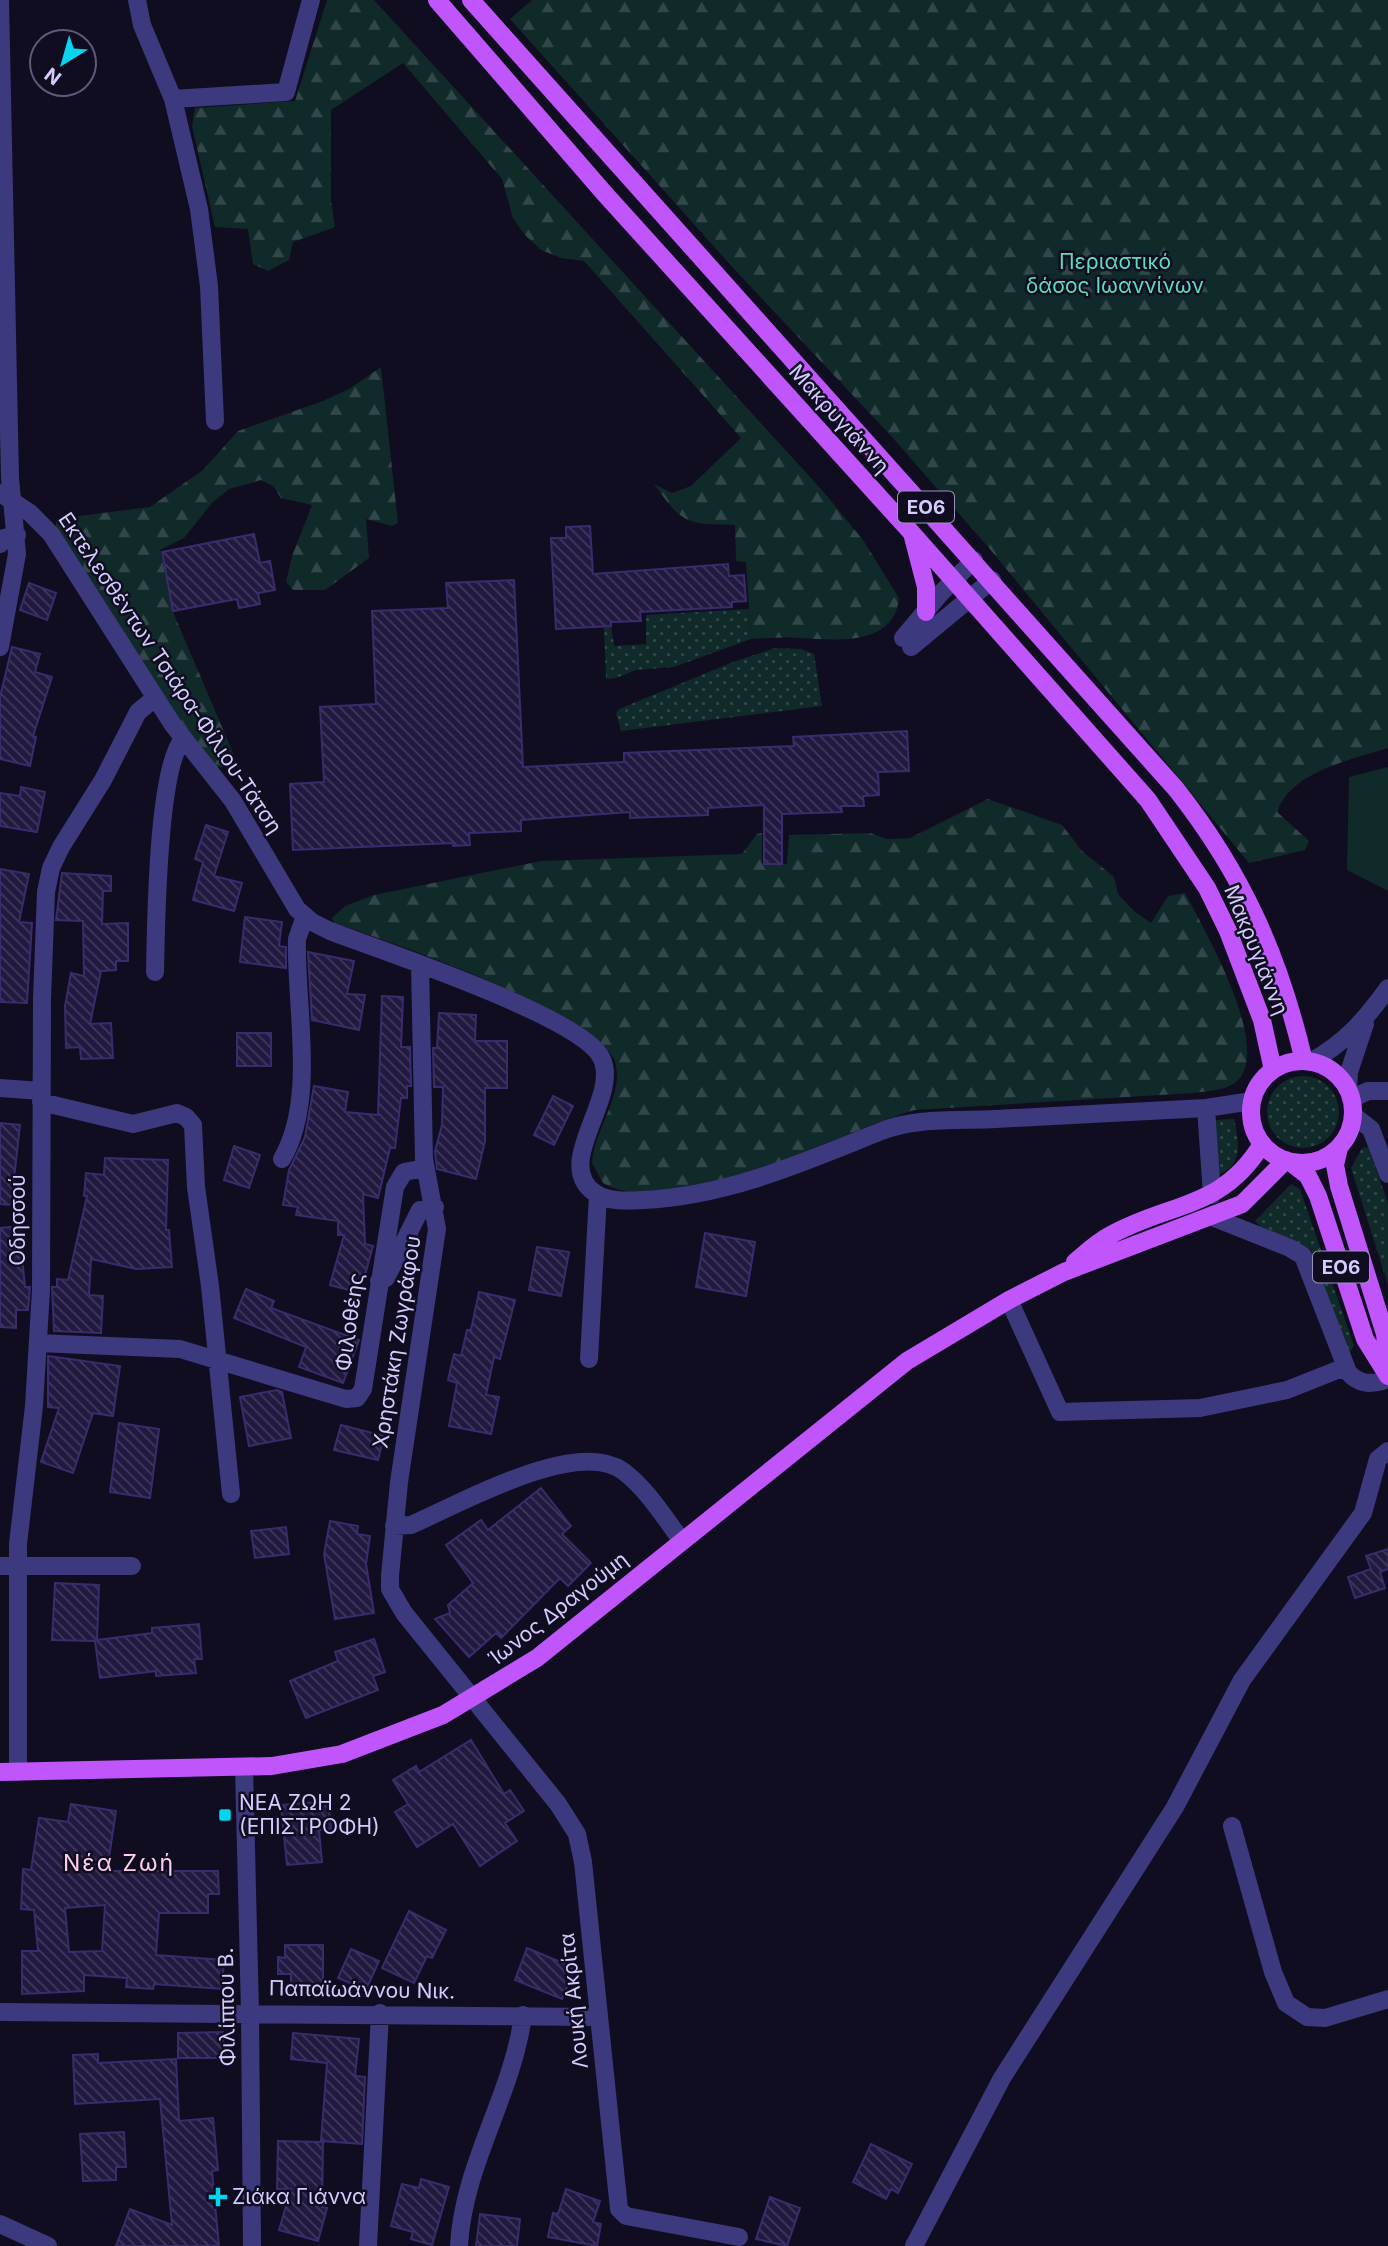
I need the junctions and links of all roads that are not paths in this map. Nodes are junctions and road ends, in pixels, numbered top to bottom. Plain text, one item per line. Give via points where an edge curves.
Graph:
1 (0, 0) edge
2 (137, 0) edge
3 (312, 0) edge
4 (437, 0) edge
5 (471, 0) edge
6 (0, 24) edge
7 (173, 99) junction
8 (215, 421) dead end
9 (5, 496) edge
10 (910, 531) junction
11 (17, 535) junction
12 (0, 544) edge
13 (974, 560) junction
14 (954, 580) junction
15 (992, 580) junction
16 (971, 599) junction
17 (926, 612) junction
18 (0, 647) edge
19 (155, 698) junction
20 (183, 739) junction
21 (305, 916) junction
22 (420, 964) junction
23 (155, 972) dead end
24 (1388, 988) edge
25 (1367, 1018) junction
26 (1307, 1062) junction
27 (1273, 1070) junction
28 (0, 1088) edge
29 (1388, 1091) edge
30 (41, 1096) junction
31 (1252, 1101) junction
32 (1351, 1101) junction
33 (1206, 1108) junction
34 (1262, 1144) junction
35 (1339, 1148) junction
36 (282, 1159) dead end
37 (1288, 1161) junction
38 (425, 1168) junction
39 (1388, 1174) edge
40 (598, 1195) junction
41 (1212, 1195) junction
42 (435, 1207) junction
43 (1212, 1217) junction
44 (1064, 1272) junction
45 (379, 1281) junction
46 (1009, 1300) junction
47 (38, 1343) junction
48 (217, 1359) junction
49 (589, 1359) dead end
50 (1388, 1365) edge
51 (1345, 1367) junction
52 (1388, 1378) edge
53 (1388, 1451) edge
54 (231, 1494) dead end
55 (394, 1526) junction
56 (682, 1541) junction
57 (9, 1566) edge
58 (132, 1566) dead end
59 (472, 1699) junction
60 (244, 1768) junction
61 (9, 1772) edge
62 (1232, 1826) dead end
63 (1388, 1998) edge
64 (0, 2012) edge
65 (250, 2012) junction
66 (380, 2013) junction
67 (523, 2015) junction
68 (597, 2017) junction
69 (0, 2224) edge
70 (739, 2236) dead end
71 (48, 2246) edge
72 (252, 2246) edge
73 (368, 2246) edge
74 (459, 2246) edge
75 (914, 2246) edge

1 - 6 street
2 - 7 street via 142,25
3 - 7 street via 286,92
4 - 10 main road, Μακρυγιάννη / ΕΟ6 via 605,194
5 - 13 main road, Μακρυγιάννη / ΕΟ6
6 - 9 street
7 - 8 street via 205,248
9 - 11 street
9 - 19 street, Εκτελεσθέντων Τσιάρα-Φίλιου-Τάτση via 51,534
10 - 14 main road, Μακρυγιάννη / ΕΟ6
10 - 17 main road via 925,579
11 - 12 street
11 - 18 street
13 - 14 street
13 - 15 main road, Μακρυγιάννη / ΕΟ6
14 - 16 main road, Μακρυγιάννη / ΕΟ6
14 - 17 street
15 - 16 street
15 - 26 main road, Μακρυγιάννη / ΕΟ6 via 1208,829 1236,872 1257,917
16 - 17 street via 907,642
16 - 27 main road, Μακρυγιάννη / ΕΟ6 via 1132,781 1183,849 1228,931 1262,1020
19 - 20 street, Εκτελεσθέντων Τσιάρα-Φίλιου-Τάτση
19 - 30 street, Οδησσού via 134,718 55,858 48,879
20 - 21 street, Εκτελεσθέντων Τσιάρα-Φίλιου-Τάτση via 233,801 281,885
20 - 23 street via 172,761 157,869
21 - 22 street, Εκτελεσθέντων Τσιάρα-Φίλιου-Τάτση via 330,931
21 - 36 street via 297,949 300,1095 294,1132
22 - 38 street, Χρηστάκη Ζωγράφου
22 - 40 street, Εκτελεσθέντων Τσιάρα-Φίλιου-Τάτση via 538,1013 600,1056 603,1084 580,1162 582,1176
24 - 25 street
25 - 26 street via 1348,1037
25 - 32 street via 1349,1072
26 - 27 main road
26 - 32 main road via 1332,1071
27 - 31 main road
28 - 30 street
29 - 32 street via 1368,1091
30 - 47 street, Οδησσού
30 - 48 street via 133,1124 172,1112 190,1121
31 - 33 street
31 - 34 main road via 1252,1124
32 - 35 main road, ΕΟ6 via 1349,1132
32 - 39 street via 1371,1129
33 - 40 street via 908,1124 722,1189 660,1199 616,1200
33 - 41 street
34 - 37 main road, ΕΟ6
34 - 41 main road via 1234,1181
35 - 37 main road via 1315,1161
35 - 50 main road, ΕΟ6 via 1335,1165 1339,1186 1385,1334
37 - 43 main road via 1246,1202
37 - 52 main road, ΕΟ6 via 1308,1176 1318,1196 1364,1339
38 - 42 street, Χρηστάκη Ζωγράφου
38 - 45 street, Φιλοθέης via 407,1171 397,1182
40 - 49 street
41 - 44 main road via 1108,1236
42 - 45 street via 424,1207 418,1213 386,1278
42 - 55 street, Χρηστάκη Ζωγράφου via 436,1235
43 - 44 main road
43 - 51 street via 1303,1256
44 - 46 main road, Ίωνος Δραγούμη
45 - 48 street, Φιλοθέης via 358,1398 346,1399
46 - 51 street via 1060,1412 1200,1408 1287,1390
46 - 56 main road, Ίωνος Δραγούμη via 891,1372
47 - 48 street via 160,1346
47 - 57 street, Οδησσού
48 - 54 street
51 - 52 street via 1360,1382
53 - 75 street via 1378,1459 1363,1513 1242,1680 1175,1807 1002,2078
55 - 56 street via 411,1525 531,1472 595,1462 614,1466 632,1479
55 - 59 street, Χρηστάκη Ζωγράφου via 389,1583 393,1596
56 - 59 main road, Ίωνος Δραγούμη via 537,1658
57 - 58 street
57 - 61 street, Οδησσού
59 - 60 main road, Ίωνος Δραγούμη via 421,1725 342,1754
59 - 68 street, Λουκή Ακρίτα via 577,1834
60 - 61 main road, Ίωνος Δραγούμη
60 - 65 street, Φιλίππου Β.
62 - 63 street via 1272,1972 1292,2010 1325,2018
64 - 65 street, Παπαϊωάννου Νικ.
65 - 66 street, Παπαϊωάννου Νικ.
65 - 72 street, Φιλίππου Β.
66 - 67 street, Παπαϊωάννου Νικ.
66 - 73 street
67 - 68 street, Παπαϊωάννου Νικ.
67 - 74 street via 516,2056 488,2126 465,2207
68 - 70 street, Λουκή Ακρίτα via 622,2214
69 - 71 street

